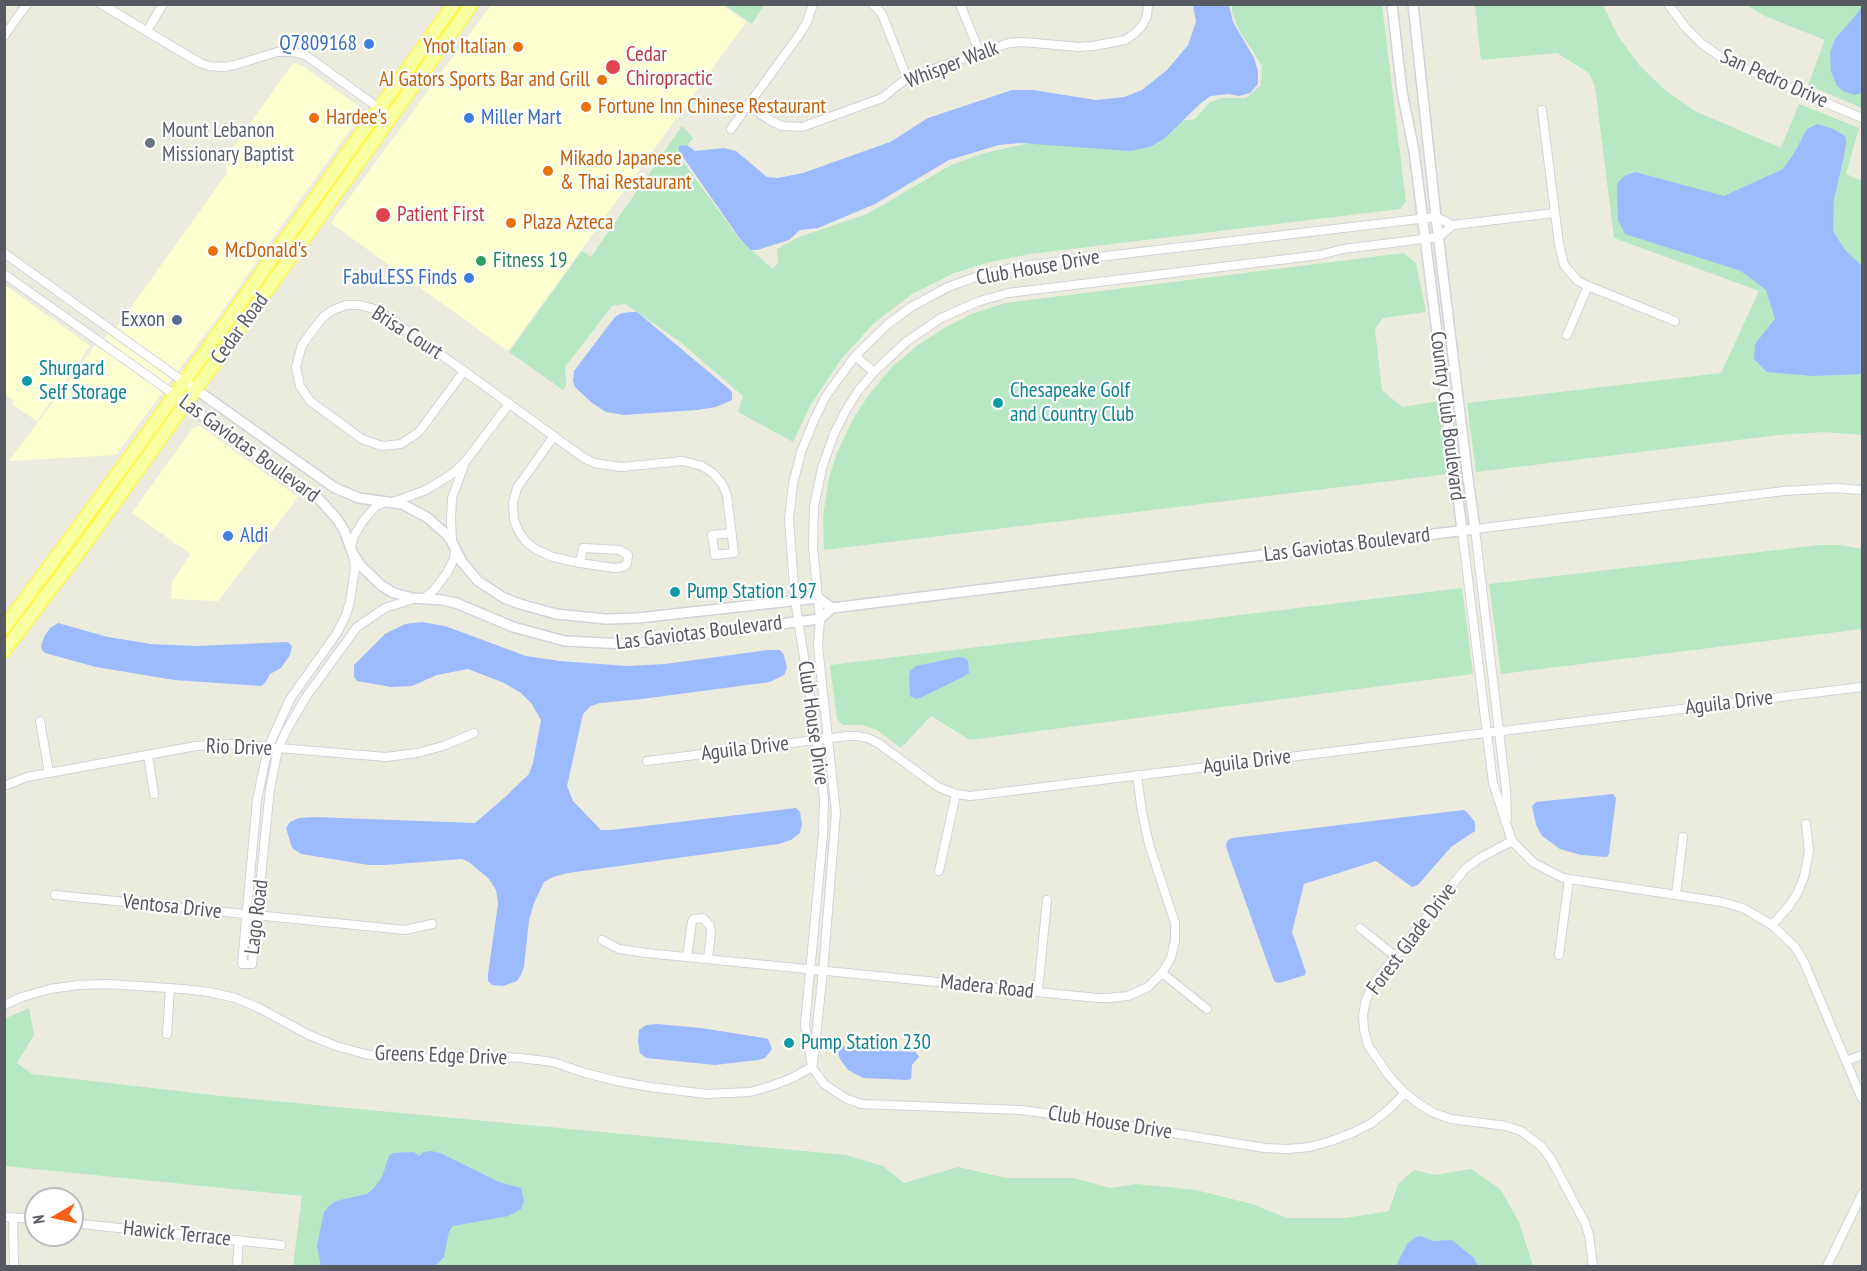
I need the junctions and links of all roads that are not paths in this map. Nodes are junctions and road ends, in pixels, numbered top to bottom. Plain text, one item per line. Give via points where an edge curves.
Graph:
1 (27, 4) edge
2 (101, 4) edge
3 (163, 4) edge
4 (454, 4) edge
5 (472, 4) edge
6 (813, 4) edge
7 (873, 4) edge
8 (960, 4) edge
9 (1148, 4) edge
10 (1392, 4) edge
11 (1413, 4) edge
12 (1668, 4) edge
13 (147, 30) junction
14 (4, 36) edge
15 (980, 53) junction
16 (907, 78) junction
17 (749, 106) junction
18 (379, 109) junction
19 (1542, 110) dead end
20 (391, 117) junction
21 (1863, 118) edge
22 (731, 129) dead end
23 (1554, 213) junction
24 (1436, 217) junction
25 (1423, 218) junction
26 (1453, 225) junction
27 (1438, 237) junction
28 (1425, 239) junction
29 (4, 253) edge
30 (4, 274) edge
31 (1588, 286) junction
32 (1675, 321) dead end
33 (1567, 335) dead end
34 (855, 356) junction
35 (464, 371) junction
36 (874, 372) junction
37 (184, 382) junction
38 (196, 390) junction
39 (175, 395) junction
40 (186, 404) junction
41 (509, 404) junction
42 (554, 436) junction
43 (465, 462) junction
44 (1863, 490) edge
45 (390, 502) junction
46 (1475, 529) junction
47 (1461, 530) junction
48 (731, 533) dead end
49 (454, 545) junction
50 (352, 551) junction
51 (580, 563) junction
52 (421, 598) junction
53 (818, 598) junction
54 (795, 600) junction
55 (832, 608) junction
56 (819, 619) junction
57 (798, 621) junction
58 (4, 627) edge
59 (4, 651) edge
60 (1863, 687) edge
61 (40, 722) dead end
62 (1500, 731) junction
63 (474, 733) dead end
64 (1488, 733) junction
65 (829, 739) junction
66 (817, 740) junction
67 (268, 748) junction
68 (278, 748) junction
69 (148, 755) junction
70 (647, 761) dead end
71 (49, 773) junction
72 (1137, 775) junction
73 (4, 786) edge
74 (154, 794) dead end
75 (956, 794) junction
76 (1806, 824) dead end
77 (1507, 825) junction
78 (1683, 837) dead end
79 (1512, 841) junction
80 (939, 872) dead end
81 (1569, 879) junction
82 (55, 895) dead end
83 (1676, 895) junction
84 (1047, 900) dead end
85 (247, 915) junction
86 (258, 916) junction
87 (432, 924) dead end
88 (1772, 925) junction
89 (1360, 928) dead end
90 (602, 940) dead end
91 (1559, 955) dead end
92 (1395, 956) junction
93 (687, 957) junction
94 (708, 959) junction
95 (810, 970) junction
96 (823, 971) junction
97 (1162, 973) junction
98 (170, 988) junction
99 (1038, 992) junction
100 (4, 1005) edge
101 (1207, 1009) dead end
102 (167, 1034) dead end
103 (1863, 1055) edge
104 (1846, 1061) junction
105 (812, 1068) junction
106 (1858, 1078) edge
107 (1405, 1094) junction
108 (1863, 1099) edge
109 (1863, 1194) edge
110 (1859, 1211) edge
111 (4, 1217) edge
112 (14, 1217) junction
113 (24, 1218) edge
114 (84, 1224) edge
115 (239, 1240) junction
116 (281, 1245) dead end
117 (14, 1266) edge
118 (237, 1266) edge
119 (1593, 1266) edge
120 (1827, 1266) edge

1 - 14 street
2 - 13 street
3 - 13 street
4 - 18 main road, Cedar Road
5 - 20 main road, Cedar Road
6 - 17 street via 807,22
7 - 16 street via 882,14
8 - 15 street
9 - 15 street, Whisper Walk via 1142,26 1125,40 1078,47 1016,41
10 - 25 street, Country Club Boulevard
11 - 24 street, Country Club Boulevard
12 - 21 street, San Pedro Drive via 1701,43 1726,61
13 - 18 street via 209,66 235,65 277,52 302,54
15 - 16 street, Whisper Walk
16 - 17 street, Whisper Walk via 882,98 802,127 771,122
17 - 22 street
18 - 20 street
18 - 37 main road, Cedar Road
19 - 23 street
20 - 38 main road, Cedar Road
23 - 26 street
23 - 31 street via 1564,265
24 - 25 street, Club House Drive
24 - 26 street
24 - 27 street, Country Club Boulevard
25 - 28 street, Country Club Boulevard
25 - 34 street, Club House Drive via 987,273 948,287 911,307
26 - 27 street
27 - 28 street, Club House Drive
27 - 46 street, Country Club Boulevard
28 - 36 street, Club House Drive via 1008,293 941,318 906,342
28 - 47 street, Country Club Boulevard
29 - 37 street, Las Gaviotas Boulevard
30 - 39 street, Las Gaviotas Boulevard
31 - 32 street
31 - 33 street
34 - 36 street
34 - 54 street, Club House Drive via 814,420 793,484 789,519
35 - 35 street, Brisa Court via 378,310 360,304 339,307 322,318 302,345 296,367 300,386 310,401 357,436 371,444 387,446 406,442 419,432
35 - 41 street, Brisa Court
36 - 53 street, Club House Drive via 834,434 816,490 813,538
37 - 38 street, Las Gaviotas Boulevard
37 - 39 main road, Cedar Road
38 - 40 main road, Cedar Road
38 - 45 street, Las Gaviotas Boulevard via 335,488 359,498
39 - 40 street, Las Gaviotas Boulevard
39 - 58 main road, Cedar Road
40 - 50 street, Las Gaviotas Boulevard via 320,500 337,519
40 - 59 main road, Cedar Road
41 - 42 street, Brisa Court
41 - 43 street, Lago Road
42 - 48 street, Brisa Court via 584,458 605,465 621,468 682,461 702,466 723,485
42 - 51 street via 517,488 514,520 527,543 537,550
43 - 45 street, Lago Road via 434,486
43 - 49 street, Lago Road via 452,498
44 - 46 street, Las Gaviotas Boulevard via 1784,491
45 - 49 street, Las Gaviotas Boulevard via 428,518
45 - 50 street, Lago Road via 376,506 363,521 354,536
46 - 47 street, Las Gaviotas Boulevard
46 - 62 street, Country Club Boulevard
47 - 55 street, Las Gaviotas Boulevard
47 - 64 street, Country Club Boulevard
49 - 52 street, Lago Road via 454,559 447,573 434,590
49 - 54 street, Las Gaviotas Boulevard via 465,567 488,589 556,614 621,619
50 - 52 street, Las Gaviotas Boulevard via 366,572 382,586
50 - 67 street, Lago Road via 354,577 345,615 337,633 290,699
51 - 51 street via 623,567 628,555 620,550 583,548
52 - 57 street, Las Gaviotas Boulevard via 456,603 549,638 605,644 645,643
52 - 68 street, Lago Road via 385,609 357,627 306,697
53 - 54 street, Las Gaviotas Boulevard
53 - 55 street
53 - 56 street, Club House Drive
54 - 57 street, Club House Drive
55 - 56 street
56 - 57 street, Las Gaviotas Boulevard
56 - 65 street, Club House Drive via 818,648
57 - 66 street, Club House Drive
60 - 62 street, Aguila Drive
61 - 71 street
62 - 64 street, Aguila Drive
62 - 77 street, Country Club Boulevard
63 - 68 street, Rio Drive via 444,746 386,757
64 - 72 street, Aguila Drive
64 - 77 street, Country Club Boulevard via 1495,790
65 - 66 street, Aguila Drive
65 - 75 street, Aguila Drive via 868,738 938,787
65 - 96 street, Club House Drive via 836,813
66 - 70 street, Aguila Drive
66 - 95 street, Club House Drive via 824,799 823,834
67 - 68 street, Rio Drive
67 - 69 street, Rio Drive via 212,744
67 - 85 street, Lago Road via 257,800
68 - 86 street, Lago Road
69 - 71 street, Rio Drive
69 - 74 street
71 - 73 street, Rio Drive
72 - 75 street, Aguila Drive via 970,796
72 - 97 street, Madera Road via 1149,844 1175,923 1174,947
75 - 80 street
76 - 88 street via 1809,851 1804,877 1789,906
77 - 79 street, Country Club Boulevard
78 - 83 street
79 - 81 street, Country Club Boulevard via 1534,863
79 - 92 street, Forest Glade Drive via 1465,869
81 - 83 street, Country Club Boulevard
81 - 91 street
82 - 85 street, Ventosa Drive
83 - 88 street, Country Club Boulevard via 1743,908
84 - 99 street
85 - 86 street, Ventosa Drive
85 - 86 street, Lago Road via 242,964 252,964
86 - 87 street, Ventosa Drive via 405,930
88 - 104 street, Country Club Boulevard via 1795,947 1804,962
89 - 92 street
90 - 93 street, Madera Road via 622,950
92 - 107 street, Forest Glade Drive via 1366,1000 1364,1030 1376,1058
93 - 94 street, Madera Road
93 - 94 street via 692,922 703,918 711,933
94 - 95 street, Madera Road
95 - 96 street, Madera Road
95 - 105 street, Club House Drive via 805,1026
96 - 99 street, Madera Road
96 - 105 street, Club House Drive
97 - 99 street, Madera Road via 1148,987 1117,998
97 - 101 street
98 - 100 street, Greens Edge Drive via 78,985 50,989
98 - 102 street
98 - 105 street, Greens Edge Drive via 235,998 309,1035 374,1055 521,1058 553,1062 617,1081 706,1094 750,1092
103 - 104 street
104 - 106 street, Country Club Boulevard
105 - 107 street, Club House Drive via 824,1084 861,1104 1020,1110 1277,1149 1332,1142 1372,1123
106 - 108 street, Country Club Boulevard
107 - 119 street, Forest Glade Drive via 1451,1119 1506,1126 1531,1138 1551,1159 1585,1223
109 - 110 street
110 - 120 street
111 - 112 street
112 - 113 street
112 - 117 street
114 - 115 street, Hawick Terrace
115 - 116 street, Hawick Terrace
115 - 118 street

